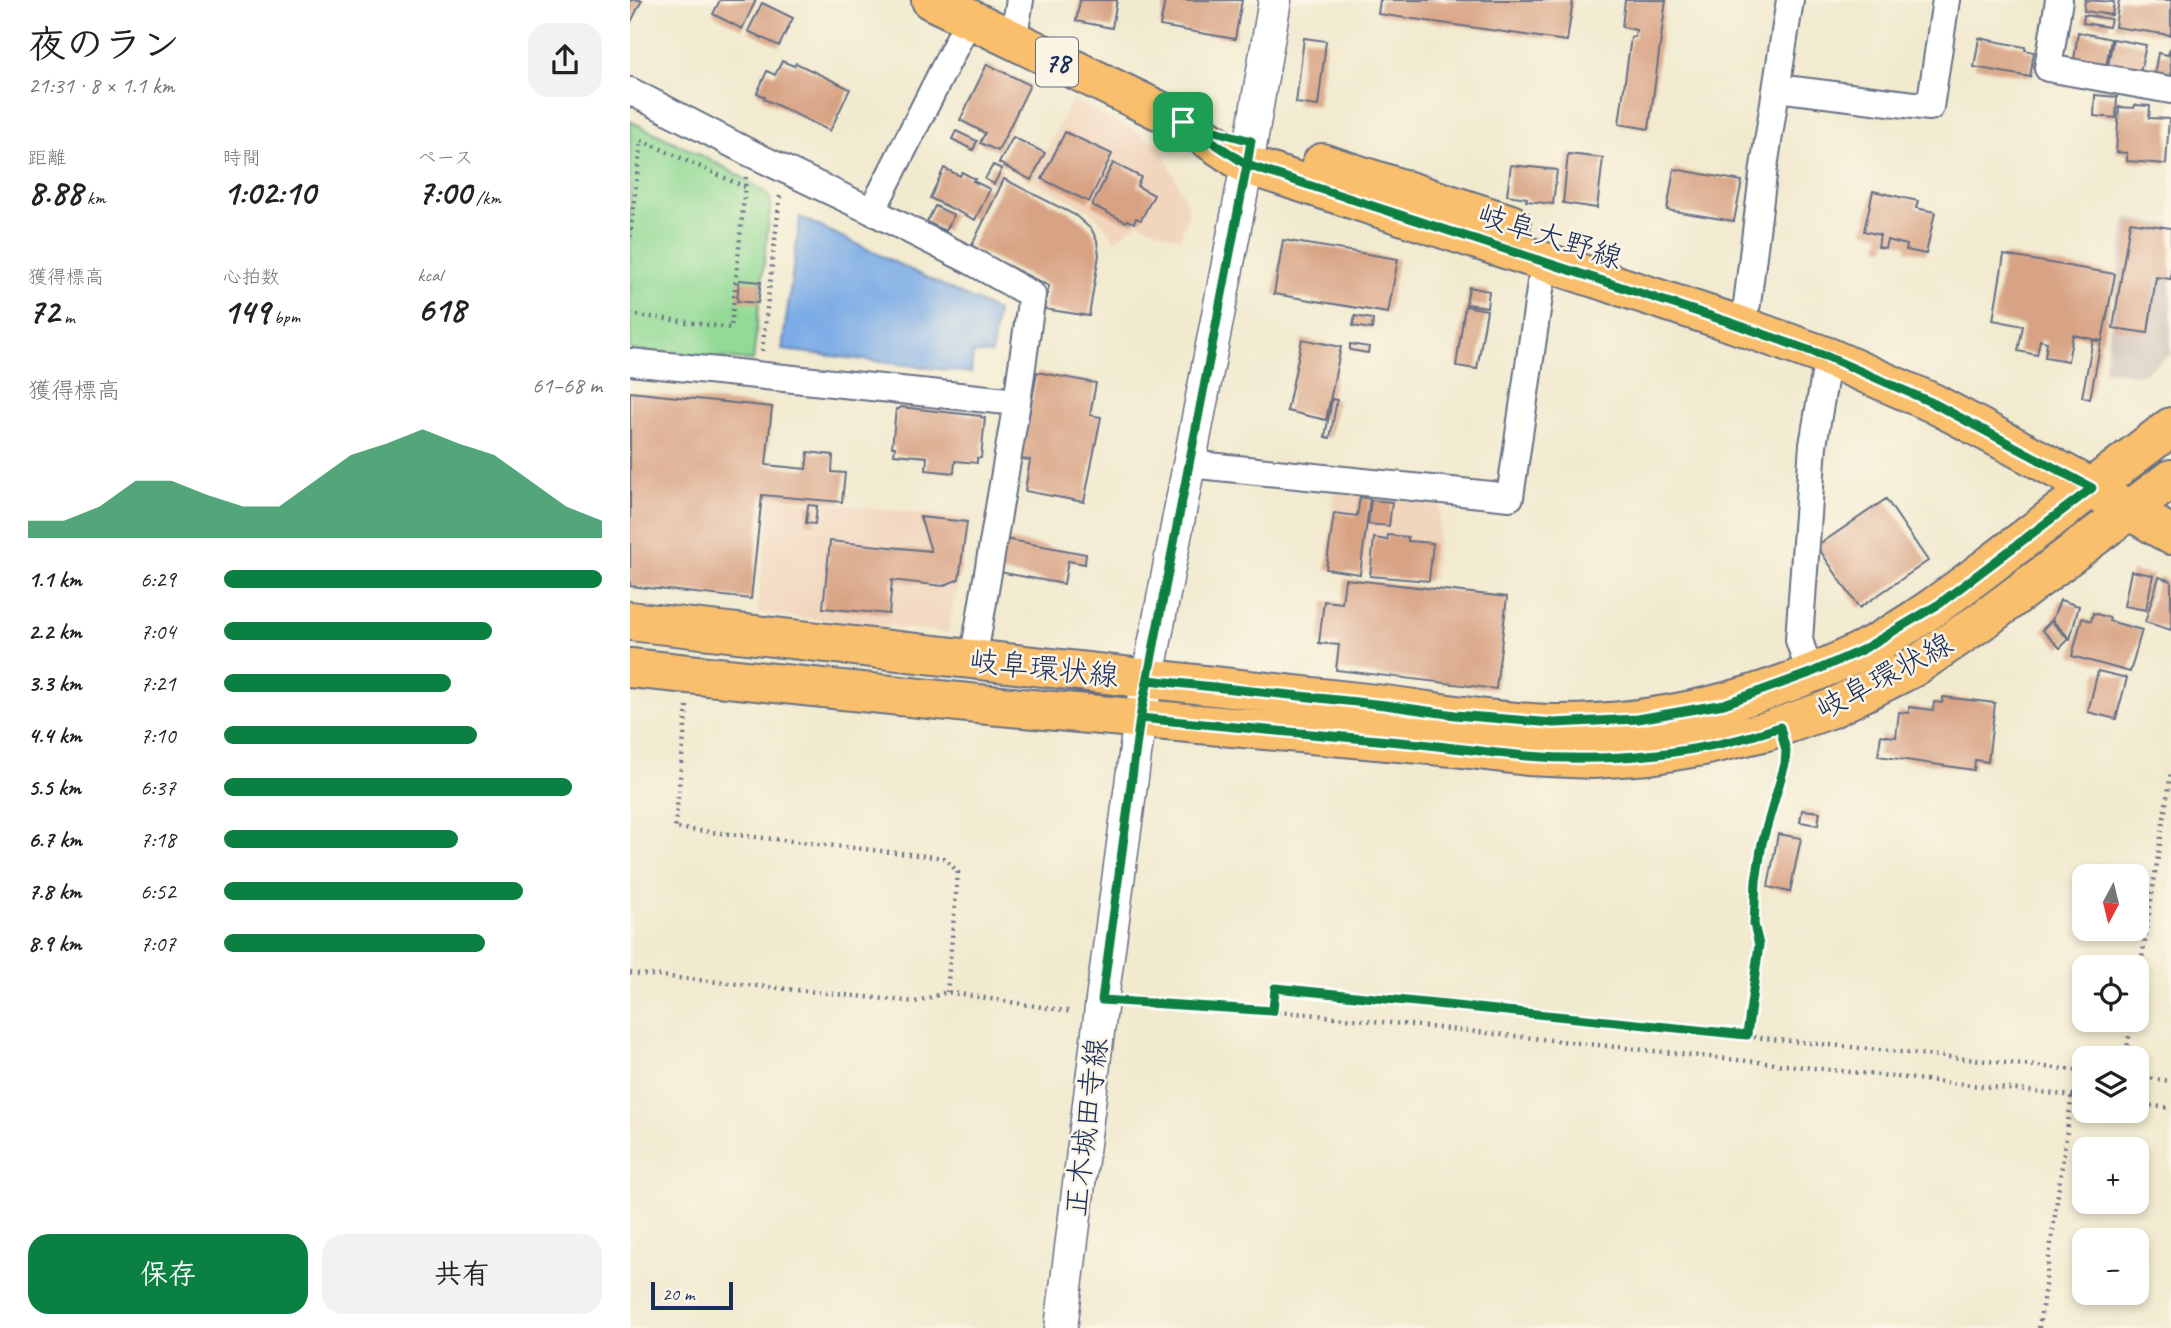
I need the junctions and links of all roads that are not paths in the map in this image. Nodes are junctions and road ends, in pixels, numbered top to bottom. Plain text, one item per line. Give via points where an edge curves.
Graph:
1 (931, 0) edge
2 (1020, 0) edge
3 (1275, 0) edge
4 (1790, 0) edge
5 (1946, 0) edge
6 (2060, 0) edge
7 (969, 19) junction
8 (1013, 41) junction
9 (1777, 88) junction
10 (2171, 90) edge
11 (630, 91) edge
12 (1249, 153) junction
13 (872, 211) junction
14 (1544, 262) junction
15 (1747, 304) junction
16 (1828, 357) junction
17 (630, 362) edge
18 (1017, 402) junction
19 (2171, 427) edge
20 (1189, 464) junction
21 (2103, 480) junction
22 (2156, 497) edge
23 (2171, 535) edge
24 (630, 621) edge
25 (973, 660) junction
26 (630, 668) edge
27 (1810, 673) junction
28 (1148, 680) junction
29 (1140, 718) junction
30 (1061, 1328) edge

1 - 7 main road, 岐阜大野線 / 78
2 - 8 street
3 - 12 street, 正木城田寺線
4 - 9 street
5 - 9 street via 1930,107
6 - 10 street via 2048,68
7 - 8 main road, 岐阜大野線 / 78
7 - 13 street
8 - 12 main road, 岐阜大野線 / 78
9 - 15 street
11 - 13 street
12 - 14 main road, 岐阜大野線 / 78
12 - 15 main road, 岐阜大野線 / 78 via 1380,180
12 - 20 street, 正木城田寺線
13 - 18 street via 1032,295
14 - 16 main road, 岐阜大野線 / 78
14 - 20 street via 1510,497
15 - 21 main road, 岐阜大野線 / 78 via 1840,337 1935,379
16 - 21 main road, 岐阜大野線 / 78
16 - 27 street via 1813,445 1799,640
17 - 18 street
18 - 25 street
19 - 21 main road, 岐阜環状線
20 - 28 street, 正木城田寺線
21 - 22 main road, 岐阜大野線 / 78
21 - 27 main road, 岐阜環状線 via 1939,604 1862,650
22 - 23 main road, 岐阜大野線 / 78
22 - 29 main road, 岐阜環状線 via 1913,667 1830,709 1703,746 1593,759 1527,756
24 - 25 main road, 岐阜環状線
25 - 28 main road, 岐阜環状線
26 - 29 main road, 岐阜環状線
27 - 28 main road, 岐阜環状線 via 1724,704 1638,719 1554,723
28 - 29 street, 正木城田寺線
29 - 30 street, 正木城田寺線

